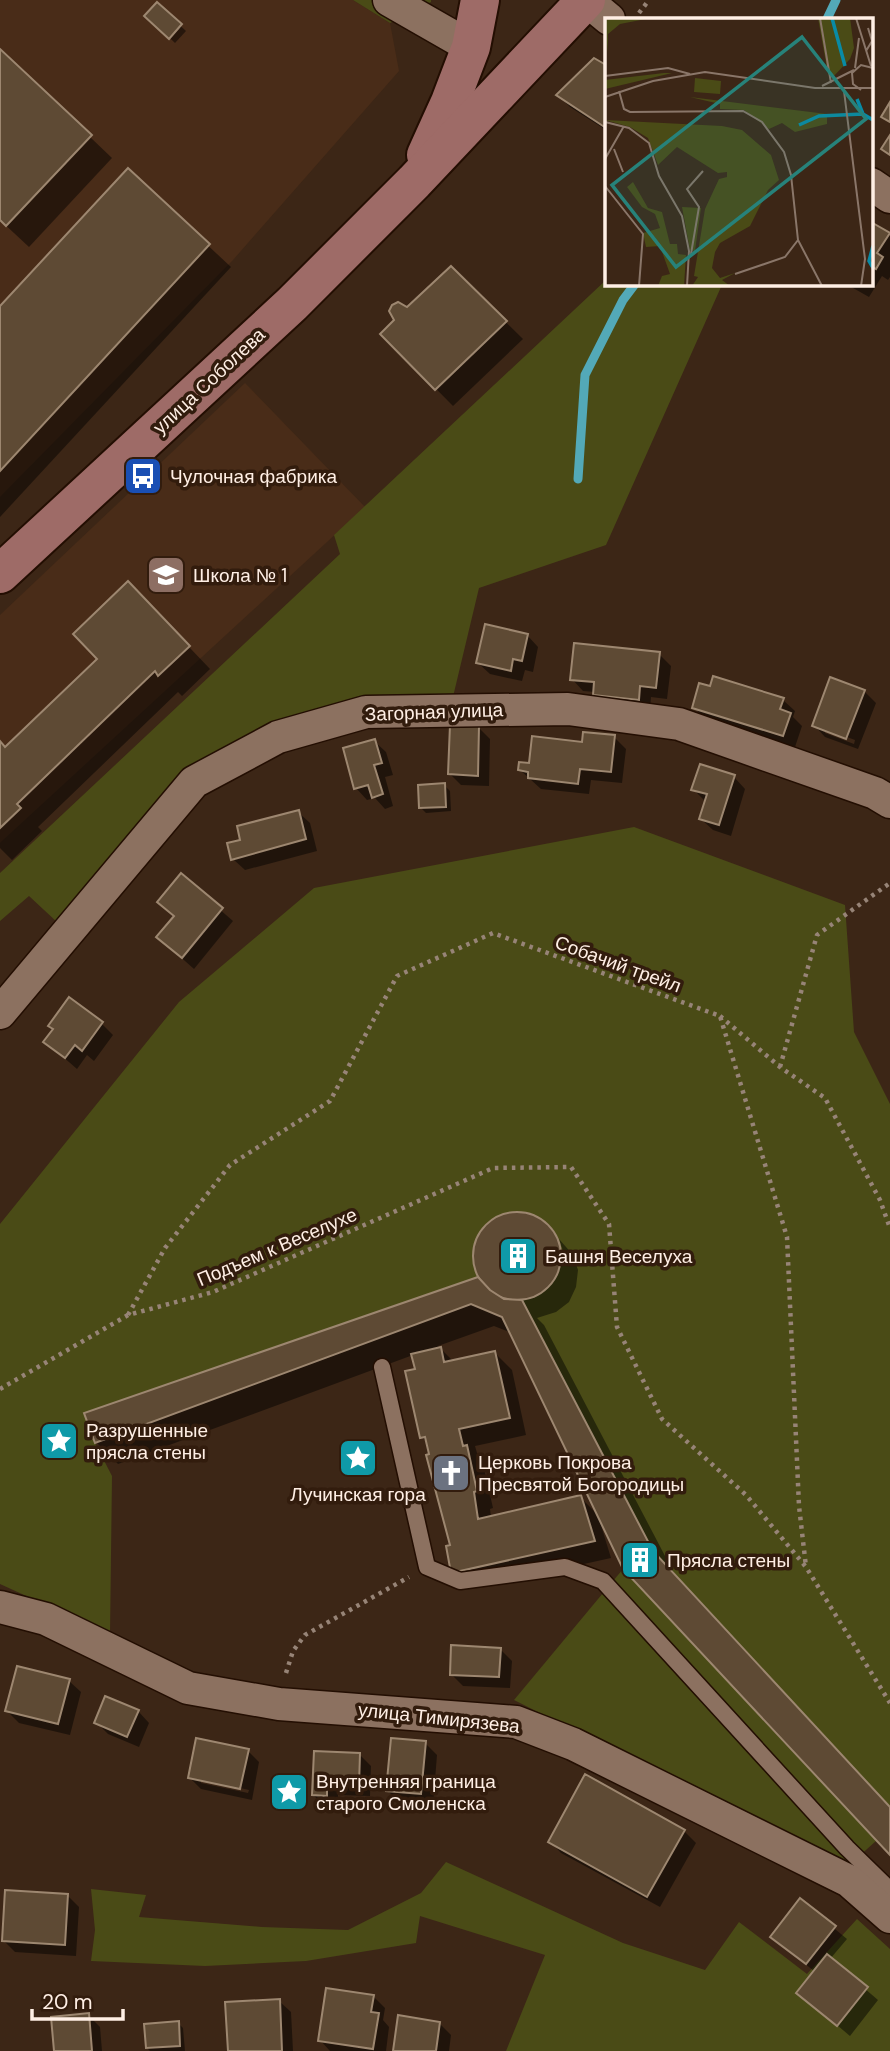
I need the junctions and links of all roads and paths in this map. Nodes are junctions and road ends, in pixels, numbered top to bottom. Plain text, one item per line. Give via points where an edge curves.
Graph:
1 (389, 0) edge
2 (480, 0) edge
3 (586, 0) edge
4 (649, 0) edge
5 (608, 18) edge
6 (635, 18) edge
7 (471, 47) junction
8 (414, 183) junction
9 (872, 185) edge
10 (890, 197) edge
11 (0, 574) edge
12 (890, 803) edge
13 (890, 883) edge
14 (0, 1013) edge
15 (720, 1016) junction
16 (780, 1067) junction
17 (890, 1228) edge
18 (128, 1315) junction
19 (382, 1367) dead end
20 (0, 1389) edge
21 (427, 1567) junction
22 (806, 1567) junction
23 (0, 1607) edge
24 (283, 1683) dead end
25 (890, 1703) edge
26 (890, 1890) edge
27 (890, 1917) edge

1 - 7 street
2 - 7 main road, улица Соболева
3 - 5 street
3 - 8 main road, улица Соболева
4 - 6 path
7 - 8 main road, улица Соболева
8 - 11 main road, улица Соболева via 292,304
9 - 10 street
12 - 14 street, Загорная улица via 876,793 679,724 568,709 366,712 278,737 194,782
13 - 16 path via 817,936
15 - 16 path
15 - 18 path, Собачий трейл via 493,933 397,976 330,1101 230,1166 165,1248
15 - 22 path via 788,1237 799,1506
16 - 17 path via 825,1098 880,1200
18 - 20 path, Подъем к Веселухе
18 - 22 path, Подъем к Веселухе via 213,1292 493,1168 571,1167 609,1224 617,1327 662,1419 746,1495
19 - 21 lane
21 - 24 path via 305,1635 293,1651
21 - 26 lane via 460,1581 565,1567 603,1581
22 - 25 path
23 - 27 street, улица Тимирязева via 46,1619 188,1688 279,1704 516,1722 573,1744 849,1881

